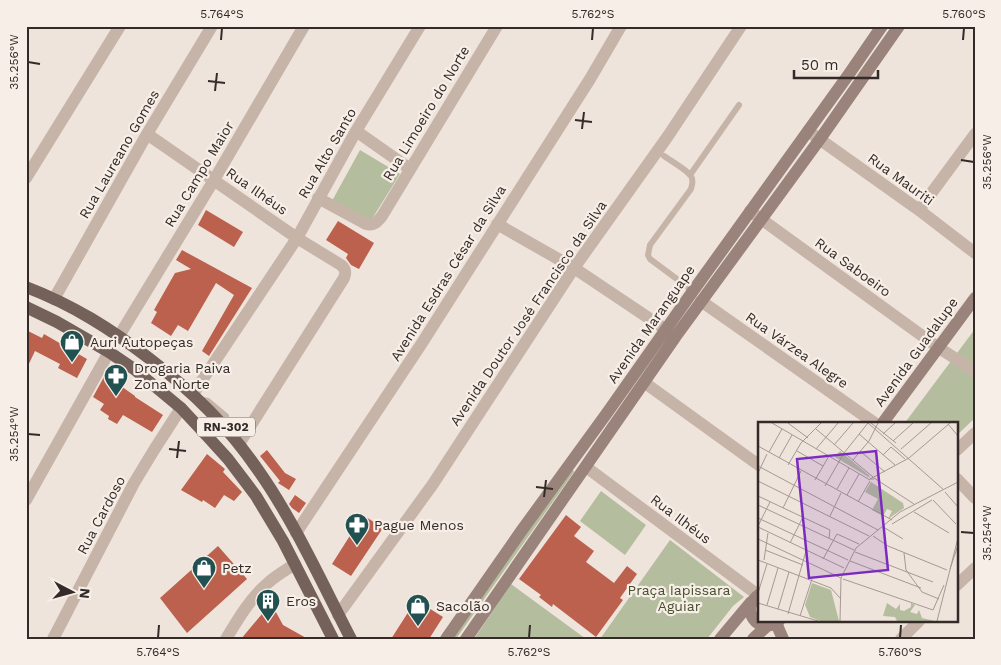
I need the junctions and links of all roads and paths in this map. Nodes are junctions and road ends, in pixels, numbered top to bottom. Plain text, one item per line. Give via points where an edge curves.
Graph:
1 (120, 26) edge
2 (212, 26) edge
3 (304, 26) edge
4 (420, 26) edge
5 (497, 26) edge
6 (621, 26) edge
7 (741, 26) edge
8 (882, 26) edge
9 (898, 27) edge
10 (739, 105) dead end
11 (808, 130) junction
12 (356, 131) junction
13 (147, 134) junction
14 (975, 134) edge
15 (820, 139) junction
16 (664, 156) dead end
17 (410, 169) junction
18 (690, 175) junction
19 (26, 178) edge
20 (214, 180) junction
21 (318, 198) junction
22 (919, 210) junction
23 (750, 211) junction
24 (761, 219) junction
25 (497, 224) junction
26 (297, 238) junction
27 (975, 253) edge
28 (574, 268) junction
29 (26, 287) edge
30 (693, 291) junction
31 (54, 298) junction
32 (975, 298) edge
33 (702, 301) junction
34 (26, 307) edge
35 (671, 333) junction
36 (119, 336) junction
37 (939, 348) junction
38 (109, 352) junction
39 (975, 371) edge
40 (645, 383) junction
41 (195, 396) junction
42 (181, 408) junction
43 (607, 413) junction
44 (873, 422) edge
45 (884, 422) edge
46 (975, 433) edge
47 (239, 444) junction
48 (958, 449) edge
49 (758, 465) edge
50 (586, 467) junction
51 (958, 480) edge
52 (975, 498) edge
53 (26, 500) edge
54 (296, 533) junction
55 (295, 564) junction
56 (975, 568) edge
57 (958, 583) edge
58 (758, 595) edge
59 (338, 615) junction
60 (918, 622) edge
61 (774, 624) edge
62 (53, 639) edge
63 (226, 639) edge
64 (333, 639) edge
65 (351, 639) edge
66 (446, 639) edge
67 (466, 639) edge
68 (720, 639) edge
69 (753, 639) edge
70 (783, 639) edge
71 (901, 639) edge

1 - 19 street
2 - 13 street, Rua Laureano Gomes
3 - 20 street, Rua Campo Maior
4 - 12 street, Rua Alto Santo
5 - 17 street, Rua Limoeiro do Norte
6 - 25 street, Avenida Esdras César da Silva
7 - 28 street, Avenida Doutor José Francisco da Silva
8 - 11 main road, Avenida Maranguape
9 - 15 main road, Avenida Maranguape
10 - 18 lane
11 - 15 street, Rua Mauriti
11 - 23 main road, Avenida Maranguape
12 - 17 street
12 - 21 street, Rua Alto Santo
13 - 20 street, Rua Ilhéus
13 - 31 street, Rua Laureano Gomes
14 - 22 street
15 - 22 street, Rua Mauriti
15 - 24 main road, Avenida Maranguape
16 - 18 lane
17 - 21 street, Rua Limoeiro do Norte via 374,224 366,224
18 - 30 lane via 691,188 650,245 648,255
20 - 26 street, Rua Ilhéus
20 - 36 street, Rua Campo Maior
21 - 26 street, Rua Alto Santo
22 - 27 street, Rua Mauriti
23 - 24 street, Rua Saboeiro
23 - 30 main road, Avenida Maranguape
24 - 33 main road, Avenida Maranguape
24 - 37 street, Rua Saboeiro
25 - 28 street
25 - 54 street, Avenida Esdras César da Silva
26 - 41 street, Rua Alto Santo
26 - 47 street, Rua Ilhéus via 342,265 345,274
28 - 35 street
28 - 59 street, Avenida Doutor José Francisco da Silva via 433,484
29 - 31 main road, RN-302
30 - 35 main road, Avenida Maranguape
31 - 36 main road, RN-302
32 - 37 main road, Avenida Guadalupe
33 - 35 main road, Avenida Maranguape
33 - 44 street, Rua Várzea Alegre
34 - 38 main road, RN-302
35 - 40 main road, Avenida Maranguape
35 - 43 main road, Avenida Maranguape
36 - 41 main road, RN-302
37 - 39 street, Rua Saboeiro
37 - 45 main road, Avenida Guadalupe
38 - 42 main road, RN-302
38 - 53 street
40 - 49 street
40 - 50 main road, Avenida Maranguape
41 - 47 main road, RN-302
42 - 55 main road, RN-302 via 228,459 256,496
42 - 62 street, Rua Cardoso via 134,483
43 - 50 main road via 603,428 583,458
43 - 66 main road, Avenida Maranguape
46 - 48 street
47 - 54 main road, RN-302 via 259,470
50 - 58 street, Rua Ilhéus
50 - 67 main road, Avenida Maranguape
51 - 52 street
54 - 59 main road, RN-302
55 - 63 street via 267,583
55 - 64 main road, RN-302
56 - 57 street
58 - 61 main road via 750,612 752,616 758,624
58 - 68 main road
59 - 65 main road, RN-302
60 - 71 street
61 - 69 main road
61 - 70 main road

